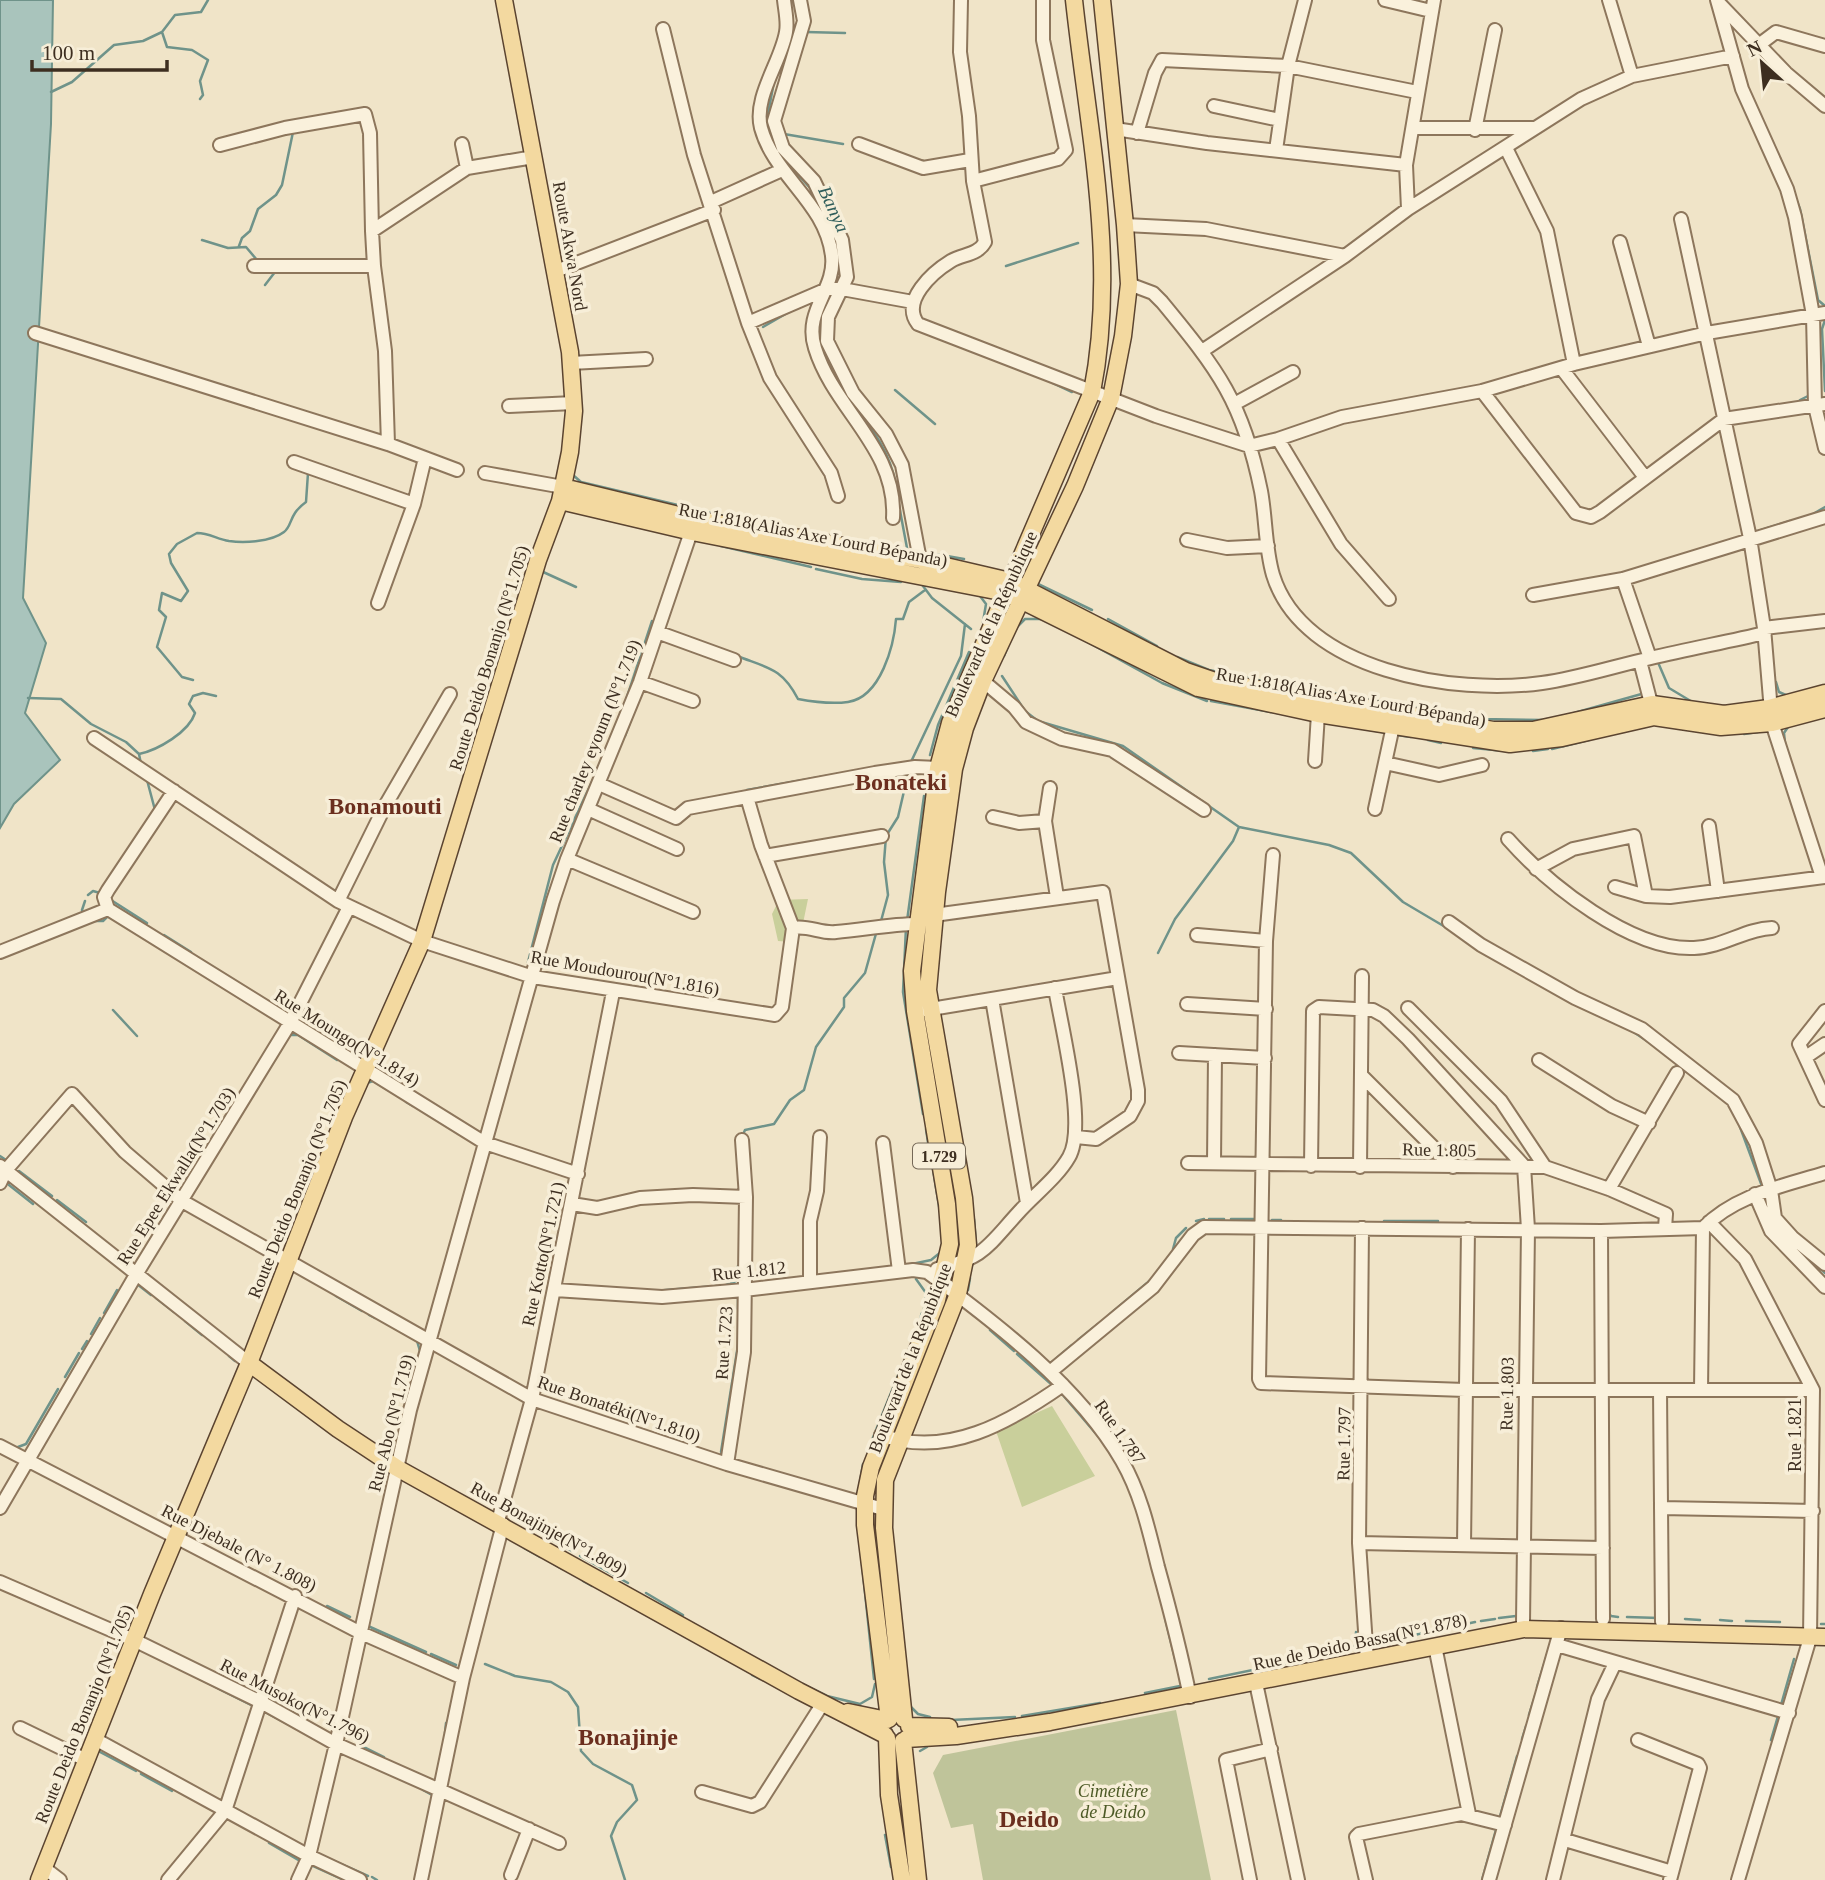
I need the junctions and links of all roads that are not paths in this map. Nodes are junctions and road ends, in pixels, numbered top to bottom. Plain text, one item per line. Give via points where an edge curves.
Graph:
1 (504, 0) edge
2 (784, 0) edge
3 (800, 0) edge
4 (961, 0) edge
5 (1043, 0) edge
6 (1074, 0) edge
7 (1102, 0) edge
8 (1305, 0) edge
9 (1609, 0) edge
10 (1392, 1) edge
11 (1718, 1) edge
12 (1433, 6) edge
13 (663, 29) dead end
14 (1495, 30) dead end
15 (1760, 44) junction
16 (1825, 46) edge
17 (1733, 56) junction
18 (1288, 66) junction
19 (1632, 76) junction
20 (1417, 92) junction
21 (1214, 106) dead end
22 (1825, 106) edge
23 (1280, 120) junction
24 (1413, 128) junction
25 (1534, 128) junction
26 (1115, 129) junction
27 (1475, 130) junction
28 (1137, 133) junction
29 (462, 144) dead end
30 (859, 144) dead end
31 (220, 145) dead end
32 (1506, 148) junction
33 (1276, 150) junction
34 (534, 158) junction
35 (970, 160) junction
36 (1406, 165) junction
37 (467, 168) junction
38 (782, 170) junction
39 (973, 181) junction
40 (712, 206) junction
41 (1408, 209) junction
42 (1681, 219) dead end
43 (1125, 225) junction
44 (372, 231) junction
45 (1620, 242) dead end
46 (968, 254) junction
47 (1345, 256) junction
48 (982, 261) dead end
49 (254, 266) dead end
50 (374, 266) junction
51 (556, 271) junction
52 (1129, 284) junction
53 (833, 290) junction
54 (913, 302) junction
55 (1819, 314) edge
56 (748, 323) junction
57 (34, 333) dead end
58 (1707, 333) junction
59 (1649, 346) junction
60 (1202, 351) junction
61 (646, 359) dead end
62 (571, 363) junction
63 (1568, 367) junction
64 (1293, 372) dead end
65 (1482, 391) junction
66 (1092, 392) junction
67 (1111, 398) junction
68 (574, 403) junction
69 (1236, 403) junction
70 (1820, 405) edge
71 (509, 406) dead end
72 (1724, 419) junction
73 (1278, 439) junction
74 (388, 444) junction
75 (1249, 446) junction
76 (1825, 448) edge
77 (425, 458) junction
78 (294, 462) dead end
79 (457, 470) dead end
80 (485, 474) dead end
81 (1644, 476) junction
82 (562, 494) junction
83 (838, 496) dead end
84 (414, 504) junction
85 (1825, 517) edge
86 (893, 518) dead end
87 (693, 526) junction
88 (1750, 538) junction
89 (1187, 540) dead end
90 (1268, 546) junction
91 (920, 560) junction
92 (1623, 579) junction
93 (987, 589) junction
94 (1016, 590) junction
95 (1532, 594) dead end
96 (1389, 599) dead end
97 (378, 603) dead end
98 (1042, 610) junction
99 (1003, 621) junction
100 (1825, 621) edge
101 (1764, 631) junction
102 (657, 632) junction
103 (734, 660) dead end
104 (1645, 660) junction
105 (983, 681) junction
106 (640, 682) junction
107 (1825, 693) edge
108 (450, 694) dead end
109 (693, 701) dead end
110 (1825, 709) edge
111 (1653, 710) junction
112 (1318, 714) junction
113 (1771, 716) junction
114 (1392, 726) junction
115 (94, 738) dead end
116 (1315, 761) dead end
117 (1385, 763) junction
118 (1482, 765) dead end
119 (938, 768) junction
120 (599, 784) junction
121 (1050, 788) dead end
122 (174, 791) junction
123 (747, 797) junction
124 (588, 809) junction
125 (1375, 809) dead end
126 (1204, 810) dead end
127 (993, 817) dead end
128 (1045, 821) junction
129 (1709, 826) dead end
130 (882, 836) dead end
131 (1508, 839) dead end
132 (677, 849) dead end
133 (1273, 855) dead end
134 (765, 856) junction
135 (566, 859) junction
136 (1536, 869) junction
137 (1824, 877) edge
138 (1615, 887) dead end
139 (1718, 891) junction
140 (1646, 896) junction
141 (1057, 897) junction
142 (344, 904) junction
143 (108, 909) junction
144 (693, 912) dead end
145 (934, 915) junction
146 (1449, 922) dead end
147 (910, 924) junction
148 (793, 928) junction
149 (1772, 929) dead end
150 (1197, 935) dead end
151 (422, 941) junction
152 (1266, 941) junction
153 (0, 952) edge
154 (1362, 976) dead end
155 (533, 977) junction
156 (1118, 978) junction
157 (1055, 988) junction
158 (613, 992) junction
159 (992, 999) junction
160 (1187, 1004) dead end
161 (1361, 1007) junction
162 (1408, 1007) dead end
163 (1266, 1009) junction
164 (923, 1010) junction
165 (1825, 1011) edge
166 (290, 1023) junction
167 (1825, 1044) edge
168 (1179, 1053) dead end
169 (1214, 1055) junction
170 (1806, 1056) junction
171 (1265, 1058) junction
172 (1539, 1060) dead end
173 (365, 1071) junction
174 (1677, 1073) dead end
175 (1361, 1075) junction
176 (1825, 1100) edge
177 (1649, 1123) junction
178 (820, 1136) dead end
179 (1076, 1137) junction
180 (742, 1140) dead end
181 (485, 1143) junction
182 (883, 1143) dead end
183 (1188, 1163) dead end
184 (1214, 1163) junction
185 (1263, 1166) junction
186 (1311, 1166) junction
187 (1524, 1166) junction
188 (1360, 1167) junction
189 (1453, 1167) junction
190 (1545, 1167) junction
191 (3, 1168) edge
192 (1825, 1173) edge
193 (578, 1174) junction
194 (0, 1183) edge
195 (1609, 1189) junction
196 (1764, 1192) junction
197 (746, 1197) junction
198 (183, 1202) junction
199 (1027, 1203) junction
200 (572, 1204) junction
201 (1706, 1225) junction
202 (1260, 1227) junction
203 (1362, 1228) junction
204 (1665, 1228) junction
205 (1468, 1229) junction
206 (1528, 1229) junction
207 (1601, 1231) junction
208 (288, 1262) junction
209 (966, 1263) junction
210 (1825, 1264) edge
211 (899, 1272) junction
212 (137, 1273) junction
213 (944, 1275) junction
214 (810, 1282) junction
215 (1825, 1287) edge
216 (555, 1290) junction
217 (744, 1290) junction
218 (958, 1294) junction
219 (429, 1343) junction
220 (916, 1351) junction
221 (932, 1359) junction
222 (249, 1363) junction
223 (1050, 1373) junction
224 (1063, 1385) junction
225 (1362, 1386) junction
226 (1524, 1389) junction
227 (1604, 1389) junction
228 (1465, 1390) junction
229 (1660, 1390) junction
230 (1701, 1390) junction
231 (1813, 1390) junction
232 (532, 1399) junction
233 (881, 1435) junction
234 (900, 1442) junction
235 (0, 1446) edge
236 (25, 1460) junction
237 (727, 1464) junction
238 (397, 1468) junction
239 (864, 1505) junction
240 (0, 1507) edge
241 (1661, 1508) junction
242 (883, 1509) junction
243 (1813, 1511) junction
244 (501, 1523) junction
245 (175, 1536) junction
246 (1359, 1543) junction
247 (1464, 1545) junction
248 (1521, 1545) junction
249 (1603, 1548) junction
250 (0, 1582) edge
251 (295, 1596) junction
252 (1603, 1619) junction
253 (1523, 1622) junction
254 (1662, 1622) junction
255 (1561, 1628) junction
256 (359, 1632) junction
257 (1818, 1633) edge
258 (134, 1640) junction
259 (1557, 1645) junction
260 (1435, 1646) junction
261 (1367, 1655) junction
262 (1615, 1663) junction
263 (463, 1678) junction
264 (1256, 1683) junction
265 (1189, 1692) junction
266 (261, 1702) junction
267 (823, 1703) junction
268 (1788, 1713) junction
269 (20, 1728) dead end
270 (896, 1730) junction
271 (95, 1739) junction
272 (1638, 1740) dead end
273 (336, 1744) junction
274 (1270, 1749) junction
275 (86, 1760) junction
276 (442, 1790) junction
277 (702, 1792) dead end
278 (225, 1811) junction
279 (1469, 1814) junction
280 (1505, 1825) junction
281 (529, 1829) junction
282 (1565, 1840) junction
283 (559, 1843) dead end
284 (309, 1856) junction
285 (41, 1873) edge
286 (511, 1875) dead end
287 (1671, 1876) edge
288 (60, 1880) edge
289 (168, 1880) edge
290 (298, 1880) edge
291 (360, 1880) edge
292 (421, 1880) edge
293 (902, 1880) edge
294 (918, 1880) edge
295 (1250, 1880) edge
296 (1298, 1880) edge
297 (1366, 1880) edge
298 (1489, 1880) edge
299 (1553, 1880) edge
300 (1738, 1880) edge

1 - 34 main road, Route Akwa Nord
2 - 38 street via 786,32 760,125
3 - 53 street via 804,21 774,121 783,148 814,181 833,216 847,257 847,277
4 - 35 street via 958,36
5 - 39 street via 1044,40 1066,150 1058,159
6 - 66 main road, Boulevard de la République via 1095,152 1102,255
7 - 26 main road, Boulevard de la République
8 - 18 street
9 - 19 street
10 - 12 street
11 - 15 street
11 - 17 street
12 - 20 street
13 - 40 street
14 - 27 street
15 - 16 street via 1776,32
15 - 22 street
17 - 19 street
17 - 55 street via 1747,100 1787,189
18 - 20 street
18 - 23 street
18 - 28 street via 1162,60
19 - 25 street
20 - 24 street
21 - 23 street
23 - 33 street
24 - 27 street
24 - 36 street
25 - 27 street
25 - 32 street
26 - 28 street
26 - 43 main road, Boulevard de la République
28 - 33 street
29 - 37 street
30 - 35 street via 923,168
31 - 44 street via 365,114 370,132
32 - 41 street
32 - 63 street via 1547,231
33 - 36 street
34 - 37 street
34 - 51 main road, Route Akwa Nord
35 - 39 street
36 - 41 street
37 - 44 street
38 - 40 street
38 - 53 street via 812,206 832,256
39 - 46 street via 985,242
40 - 51 street
40 - 56 street
41 - 47 street
42 - 58 street
43 - 47 street via 1206,229
43 - 52 main road, Boulevard de la République
44 - 50 street
45 - 59 street
46 - 48 street
46 - 54 street via 932,277
47 - 60 street
49 - 50 street
50 - 74 street via 385,351
51 - 62 main road, Route Akwa Nord
52 - 60 street via 1153,293
52 - 67 main road, Boulevard de la République
53 - 54 street
53 - 56 street
53 - 86 street via 813,320 815,349 835,392 881,457 892,486
53 - 91 street via 827,341 853,393 886,435 902,465
54 - 66 street via 918,324
55 - 58 street
55 - 70 street
56 - 83 street via 770,378 831,473
57 - 74 street
58 - 59 street
58 - 72 street
59 - 63 street
60 - 69 street
61 - 62 street
62 - 68 main road, Route Akwa Nord
63 - 65 street
63 - 81 street
64 - 69 street
65 - 73 street via 1342,417
65 - 81 street via 1576,513 1591,517
66 - 67 street
66 - 94 main road, Boulevard de la République
67 - 75 street
67 - 94 main road, Boulevard de la République via 1075,486
68 - 71 street
68 - 82 main road, Route Akwa Nord
69 - 75 street
70 - 72 street
70 - 76 street
72 - 81 street
72 - 88 street
73 - 75 street
73 - 96 street via 1341,544
74 - 77 street
75 - 90 street
77 - 79 street
77 - 84 street
78 - 84 street
80 - 82 street
82 - 87 main road, Rue 1.818(Alias Axe Lourd Bépanda)
82 - 151 main road, Route Deido Bonanjo (N°1.705)
84 - 97 street
85 - 88 street
87 - 91 main road, Rue 1.818(Alias Axe Lourd Bépanda)
87 - 93 main road, Rue 1.818(Alias Axe Lourd Bépanda)
87 - 102 street, Rue charley eyoum (N°1.719)
88 - 92 street
88 - 101 street
89 - 90 street via 1227,548
90 - 104 street via 1282,598 1306,628 1350,657 1394,671 1502,685 1542,683
91 - 94 main road, Rue 1.818(Alias Axe Lourd Bépanda)
92 - 95 street
92 - 104 street
93 - 94 main road, Rue 1.818(Alias Axe Lourd Bépanda)
93 - 99 main road
94 - 98 main road, Rue 1.818(Alias Axe Lourd Bépanda)
94 - 99 main road, Boulevard de la République / 1.729
94 - 111 main road, Rue 1.818(Alias Axe Lourd Bépanda) via 1186,671 1237,685 1513,731
98 - 99 main road
98 - 112 main road, Rue 1.818(Alias Axe Lourd Bépanda) via 1198,688
99 - 105 main road, Boulevard de la République / 1.729
99 - 119 main road, Boulevard de la République / 1.729 via 950,723
100 - 101 street
101 - 104 street
101 - 113 street
102 - 103 street
102 - 106 street, Rue charley eyoum (N°1.719)
104 - 111 street
105 - 126 street via 1026,722 1062,739 1112,750
105 - 145 main road, Boulevard de la République / 1.729 via 954,769
106 - 109 street
106 - 120 street, Rue charley eyoum (N°1.719)
107 - 113 main road, Rue 1.818(Alias Axe Lourd Bépanda)
108 - 142 street, Rue Epee Ekwalla(N°1.703) via 385,806
110 - 113 main road, Rue 1.818(Alias Axe Lourd Bépanda)
111 - 113 main road, Rue 1.818(Alias Axe Lourd Bépanda) via 1710,727
111 - 114 main road, Rue 1.818(Alias Axe Lourd Bépanda) via 1562,738 1510,744
112 - 114 main road, Rue 1.818(Alias Axe Lourd Bépanda)
112 - 116 street
113 - 137 street
114 - 117 street
115 - 122 street, Rue Moudourou(N°1.816)
117 - 118 street via 1439,775
117 - 125 street
119 - 123 street via 915,767
119 - 147 main road, Boulevard de la République / 1.729
120 - 123 street via 676,818 688,808
120 - 124 street, Rue charley eyoum (N°1.719)
121 - 128 street
122 - 142 street, Rue Moudourou(N°1.816)
122 - 143 street via 104,897
123 - 134 street
124 - 132 street
124 - 135 street, Rue charley eyoum (N°1.719)
127 - 128 street via 1019,823
128 - 141 street
129 - 139 street
130 - 134 street
131 - 136 street
133 - 152 street
134 - 148 street
135 - 144 street
135 - 155 street, Rue charley eyoum (N°1.719)
136 - 140 street via 1573,849 1634,836
136 - 149 street via 1612,922 1672,947 1716,946 1753,931
137 - 139 street
138 - 140 street
139 - 140 street
141 - 145 street
141 - 156 street via 1103,892
142 - 151 street, Rue Moudourou(N°1.816)
142 - 166 street, Rue Epee Ekwalla(N°1.703)
143 - 153 street
143 - 166 street, Rue Moungo(N°1.814)
145 - 164 main road, Boulevard de la République / 1.729
146 - 196 street via 1575,998 1642,1029 1723,1091 1733,1100 1756,1143
147 - 148 street via 834,933
147 - 164 main road, Boulevard de la République / 1.729 via 912,971
148 - 158 street, Rue Moudourou(N°1.816) via 782,1007 775,1015
150 - 152 street
151 - 155 street, Rue Moudourou(N°1.816)
151 - 173 main road, Route Deido Bonanjo (N°1.705)
152 - 163 street
154 - 161 street
155 - 158 street, Rue Moudourou(N°1.816)
155 - 181 street, Rue Abo (N°1.719)
156 - 157 street
156 - 179 street via 1138,1101 1130,1116 1096,1139
157 - 159 street
157 - 179 street
158 - 193 street, Rue Kotto(N°1.721)
159 - 164 street
159 - 199 street
160 - 163 street
161 - 175 street
161 - 186 street via 1313,1011
161 - 187 street via 1384,1016 1408,1039
162 - 190 street via 1502,1101
163 - 171 street
164 - 209 main road, Boulevard de la République / 1.729 via 964,1198
164 - 213 main road, Boulevard de la République / 1.729 via 950,1226
165 - 170 street via 1799,1041
166 - 173 street, Rue Moungo(N°1.814)
166 - 198 street, Rue Epee Ekwalla(N°1.703)
167 - 170 street
168 - 169 street
169 - 171 street
169 - 184 street
170 - 176 street
171 - 185 street
172 - 177 street via 1612,1106
173 - 181 street, Rue Moungo(N°1.814)
173 - 208 main road, Route Deido Bonanjo (N°1.705)
174 - 177 street
175 - 188 street
175 - 189 street
177 - 195 street
178 - 214 street via 810,1221
179 - 199 street via 1062,1168
180 - 197 street, Rue 1.723
181 - 193 street, Rue Moungo(N°1.814)
181 - 219 street, Rue Abo (N°1.719)
182 - 211 street
183 - 184 street, Rue 1.805
184 - 185 street, Rue 1.805
185 - 186 street, Rue 1.805
185 - 202 street
186 - 188 street, Rue 1.805
187 - 189 street, Rue 1.805
187 - 190 street, Rue 1.805
187 - 206 street, Rue 1.803
188 - 189 street, Rue 1.805
190 - 195 street, Rue 1.805
191 - 194 street
191 - 198 street, Rue Bonatéki(N°1.810) via 72,1094 125,1152
191 - 212 street
192 - 196 street
193 - 200 street, Rue Kotto(N°1.721)
195 - 204 street, Rue 1.805 via 1666,1214
196 - 201 street via 1725,1208
196 - 210 street via 1780,1226
196 - 215 street via 1771,1231
197 - 200 street via 640,1198 597,1208
197 - 217 street, Rue 1.723
198 - 208 street, Rue Bonatéki(N°1.810)
198 - 212 street, Rue Epee Ekwalla(N°1.703)
199 - 209 street via 987,1248
200 - 216 street, Rue Kotto(N°1.721)
201 - 204 street
201 - 230 street
201 - 231 street, Rue 1.821 via 1745,1259
202 - 203 street
202 - 223 street via 1197,1230 1153,1287
202 - 225 street via 1259,1382
203 - 205 street
203 - 225 street, Rue 1.797
204 - 207 street
205 - 206 street
205 - 228 street
206 - 207 street
206 - 226 street, Rue 1.803
207 - 227 street
208 - 219 street, Rue Bonatéki(N°1.810)
208 - 222 main road, Route Deido Bonanjo (N°1.705)
209 - 213 street, Rue 1.812
209 - 218 main road, Boulevard de la République / 1.729
211 - 213 street, Rue 1.812
211 - 214 street, Rue 1.812
212 - 222 street
212 - 236 street, Rue Epee Ekwalla(N°1.703)
213 - 218 street, Rue 1.787
213 - 220 main road, Boulevard de la République / 1.729
214 - 217 street, Rue 1.812
216 - 217 street, Rue 1.812 via 638,1297
216 - 232 street, Rue Kotto(N°1.721)
217 - 237 street, Rue 1.723 via 744,1352
218 - 221 main road, Boulevard de la République / 1.729
218 - 223 street, Rue 1.787
219 - 232 street, Rue Bonatéki(N°1.810)
219 - 238 street, Rue Abo (N°1.719)
220 - 221 main road
220 - 233 main road, Boulevard de la République / 1.729
221 - 234 main road, Boulevard de la République / 1.729
222 - 238 main road, Rue Bonajinje(N°1.809)
222 - 245 main road, Route Deido Bonanjo (N°1.705)
223 - 224 street, Rue 1.787
224 - 234 street via 1020,1414 966,1437 921,1445
224 - 265 street, Rue 1.787 via 1105,1435 1134,1485
225 - 228 street
225 - 246 street, Rue 1.797
226 - 227 street
226 - 228 street
226 - 248 street, Rue 1.803
227 - 229 street
227 - 249 street
228 - 247 street
229 - 230 street
229 - 241 street
230 - 231 street
231 - 243 street, Rue 1.821
232 - 237 street, Rue Bonatéki(N°1.810)
232 - 244 street, Rue Kotto(N°1.721)
233 - 234 street
233 - 239 main road, Boulevard de la République / 1.729
234 - 242 main road, Boulevard de la République / 1.729 via 885,1480
235 - 236 street, Rue Djebale (N° 1.808)
236 - 240 street, Rue Epee Ekwalla(N°1.703)
236 - 245 street, Rue Djebale (N° 1.808)
237 - 239 street, Rue Bonatéki(N°1.810)
238 - 244 main road, Rue Bonajinje(N°1.809)
238 - 256 street, Rue Abo (N°1.719)
239 - 242 street, Rue Bonatéki(N°1.810)
239 - 270 main road, Boulevard de la République / 1.729
241 - 243 street
241 - 254 street
242 - 270 main road, Boulevard de la République / 1.729
243 - 257 street, Rue 1.821
244 - 263 street, Rue Kotto(N°1.721)
244 - 267 main road, Rue Bonajinje(N°1.809)
245 - 251 street, Rue Djebale (N° 1.808)
245 - 258 main road, Route Deido Bonanjo (N°1.705)
246 - 247 street
246 - 261 street, Rue 1.797
247 - 248 street
248 - 249 street
248 - 253 street, Rue 1.803
249 - 252 street
250 - 258 street, Rue Musoko(N°1.796)
251 - 256 street, Rue Djebale (N° 1.808)
251 - 266 street
252 - 253 main road, Rue de Deido Bassa(N°1.878)
252 - 254 main road, Rue de Deido Bassa(N°1.878)
253 - 261 main road, Rue de Deido Bassa(N°1.878)
254 - 257 main road, Rue de Deido Bassa(N°1.878)
255 - 257 main road, Rue de Deido Bassa(N°1.878)
255 - 259 street
255 - 260 main road, Rue de Deido Bassa(N°1.878) via 1512,1630
256 - 263 street, Rue Djebale (N° 1.808)
256 - 273 street, Rue Abo (N°1.719)
257 - 268 street, Rue 1.821
258 - 266 street, Rue Musoko(N°1.796)
258 - 271 main road, Route Deido Bonanjo (N°1.705)
259 - 262 street
259 - 280 street
260 - 261 main road, Rue de Deido Bassa(N°1.878)
260 - 279 street
261 - 264 main road, Rue de Deido Bassa(N°1.878)
261 - 265 main road, Rue de Deido Bassa(N°1.878)
262 - 268 street
262 - 282 street via 1598,1699
263 - 276 street, Rue Kotto(N°1.721)
264 - 265 main road, Rue de Deido Bassa(N°1.878)
264 - 274 street
265 - 270 main road, Rue de Deido Bassa(N°1.878) via 969,1734
266 - 273 street, Rue Musoko(N°1.796)
266 - 278 street
267 - 270 main road, Rue Bonajinje(N°1.809)
267 - 277 street via 760,1802 752,1806
268 - 300 street, Rue 1.821
269 - 275 street
270 - 293 main road via 890,1794
270 - 294 main road
271 - 275 main road, Route Deido Bonanjo (N°1.705)
271 - 278 street
272 - 287 street via 1700,1768
273 - 276 street, Rue Musoko(N°1.796)
273 - 284 street, Rue Abo (N°1.719)
274 - 295 street via 1226,1760
274 - 296 street
275 - 285 main road, Route Deido Bonanjo (N°1.705)
276 - 281 street, Rue Musoko(N°1.796)
276 - 292 street, Rue Kotto(N°1.721)
278 - 284 street
278 - 289 street
279 - 280 street
279 - 297 street via 1359,1834
280 - 298 street
281 - 283 street, Rue Musoko(N°1.796)
281 - 286 street
282 - 287 street
282 - 299 street
284 - 290 street, Rue Abo (N°1.719)
284 - 291 street
285 - 288 street

